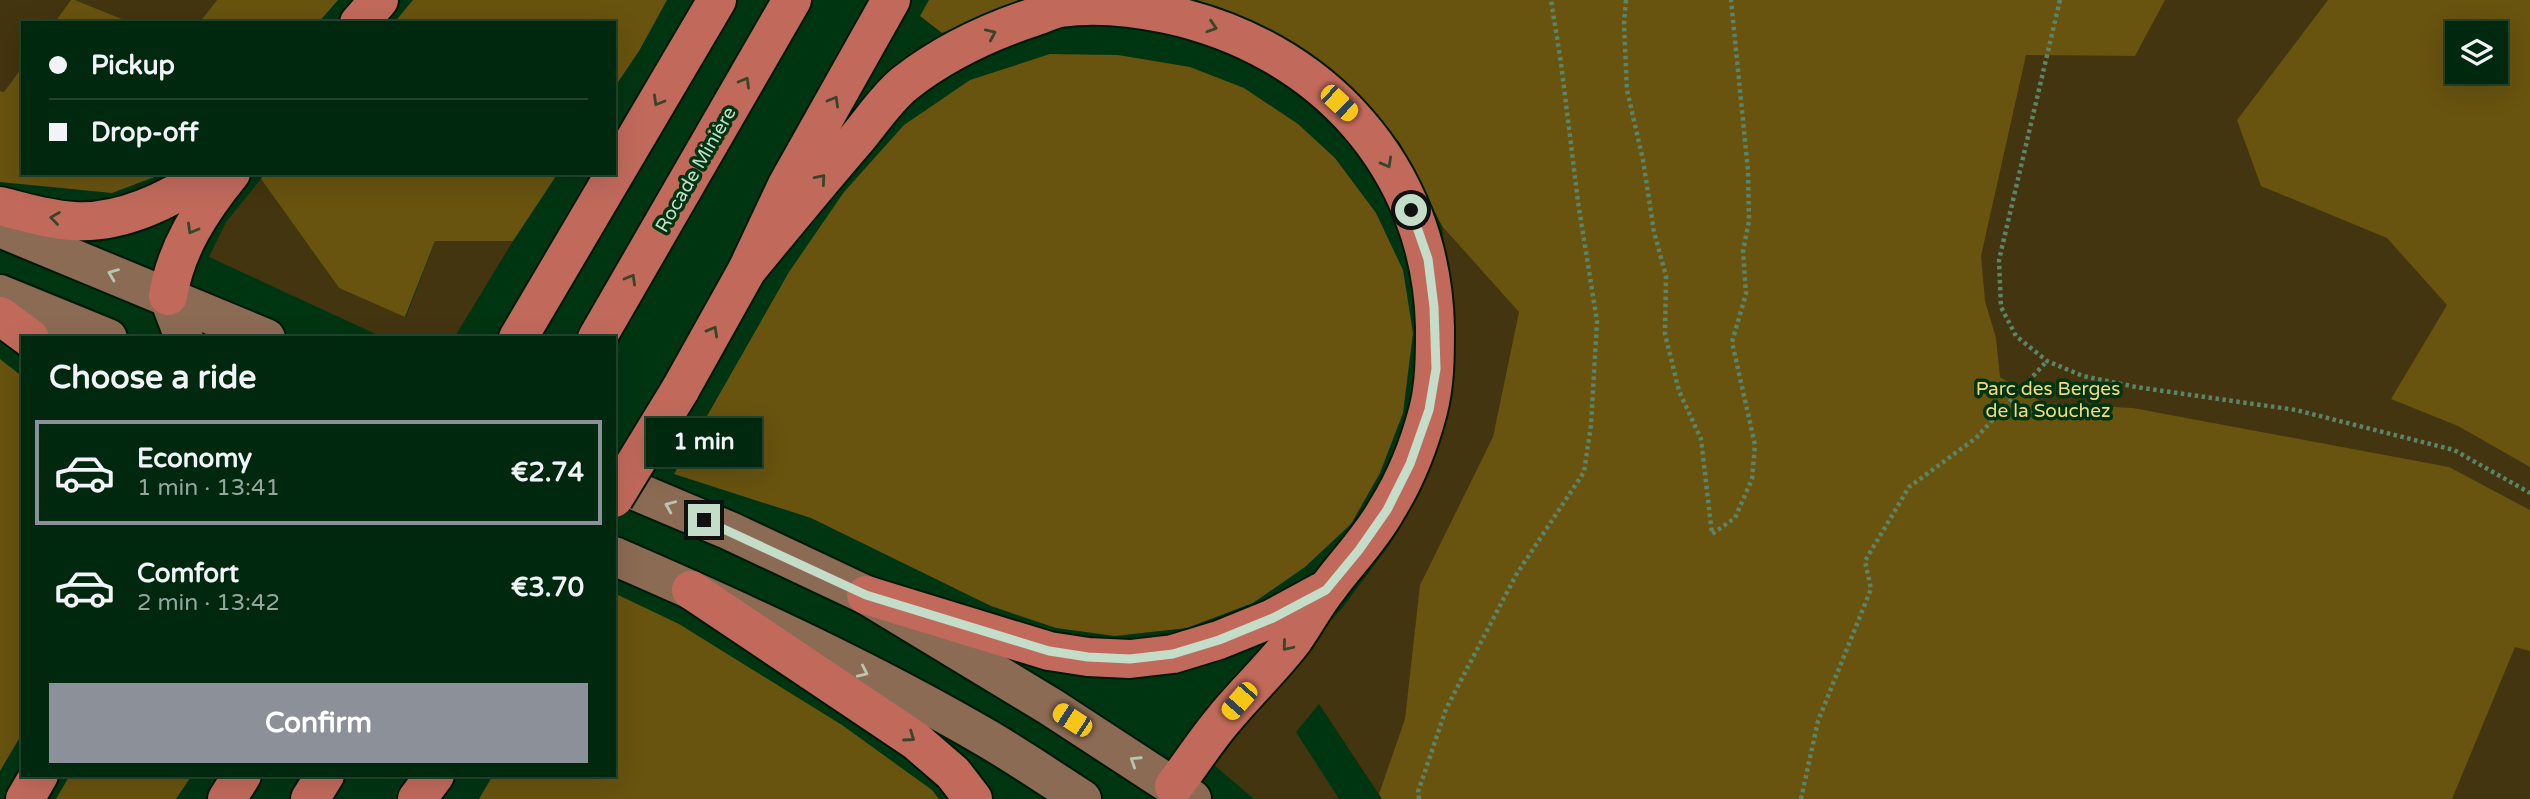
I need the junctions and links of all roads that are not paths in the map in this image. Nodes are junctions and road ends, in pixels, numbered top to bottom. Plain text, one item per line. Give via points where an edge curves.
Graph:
1 (379, 0) edge
2 (717, 0) edge
3 (792, 0) edge
4 (891, 0) edge
5 (361, 21) edge
6 (616, 172) edge
7 (207, 175) edge
8 (229, 175) edge
9 (614, 175) edge
10 (0, 206) edge
11 (0, 228) edge
12 (747, 271) junction
13 (0, 294) edge
14 (168, 296) junction
15 (0, 316) edge
16 (524, 329) edge
17 (27, 336) edge
18 (103, 336) edge
19 (183, 336) edge
20 (262, 336) edge
21 (598, 336) edge
22 (616, 483) edge
23 (616, 495) edge
24 (616, 557) edge
25 (691, 590) junction
26 (1326, 590) junction
27 (866, 595) junction
28 (37, 777) edge
29 (241, 777) edge
30 (324, 777) edge
31 (434, 777) edge
32 (449, 777) edge
33 (1180, 795) edge
34 (25, 799) edge
35 (226, 799) edge
36 (310, 799) edge
37 (417, 799) edge
38 (439, 799) edge
39 (972, 799) edge
40 (1082, 799) edge

1 - 5 highway
2 -> 6 highway
21 -> 3 highway, Rocade Minière
12 -> 4 highway via 787,185
7 -> 10 highway via 146,208 107,219 75,221
8 -> 14 highway via 188,235
9 -> 16 highway
14 -> 11 main road
23 -> 12 highway, bridge
12 -> 26 highway via 901,86 954,50 1011,25 1059,8 1146,10 1234,34 1274,54 1321,86 1357,119 1385,158 1411,210 1428,259 1434,307 1436,369 1429,410 1410,464 1387,510
13 - 18 main road
14 - 19 main road
14 - 20 main road
15 - 17 highway
27 -> 22 main road
24 - 25 main road
25 -> 39 highway via 916,741 953,773
25 -> 40 main road via 886,682
26 - 27 highway via 1219,640 1173,654 1130,659 1049,651
26 -> 33 highway via 1293,640 1221,722
33 -> 27 main road via 1051,707
28 - 34 highway
29 - 35 highway
30 - 36 highway
31 - 37 highway
32 - 38 highway

